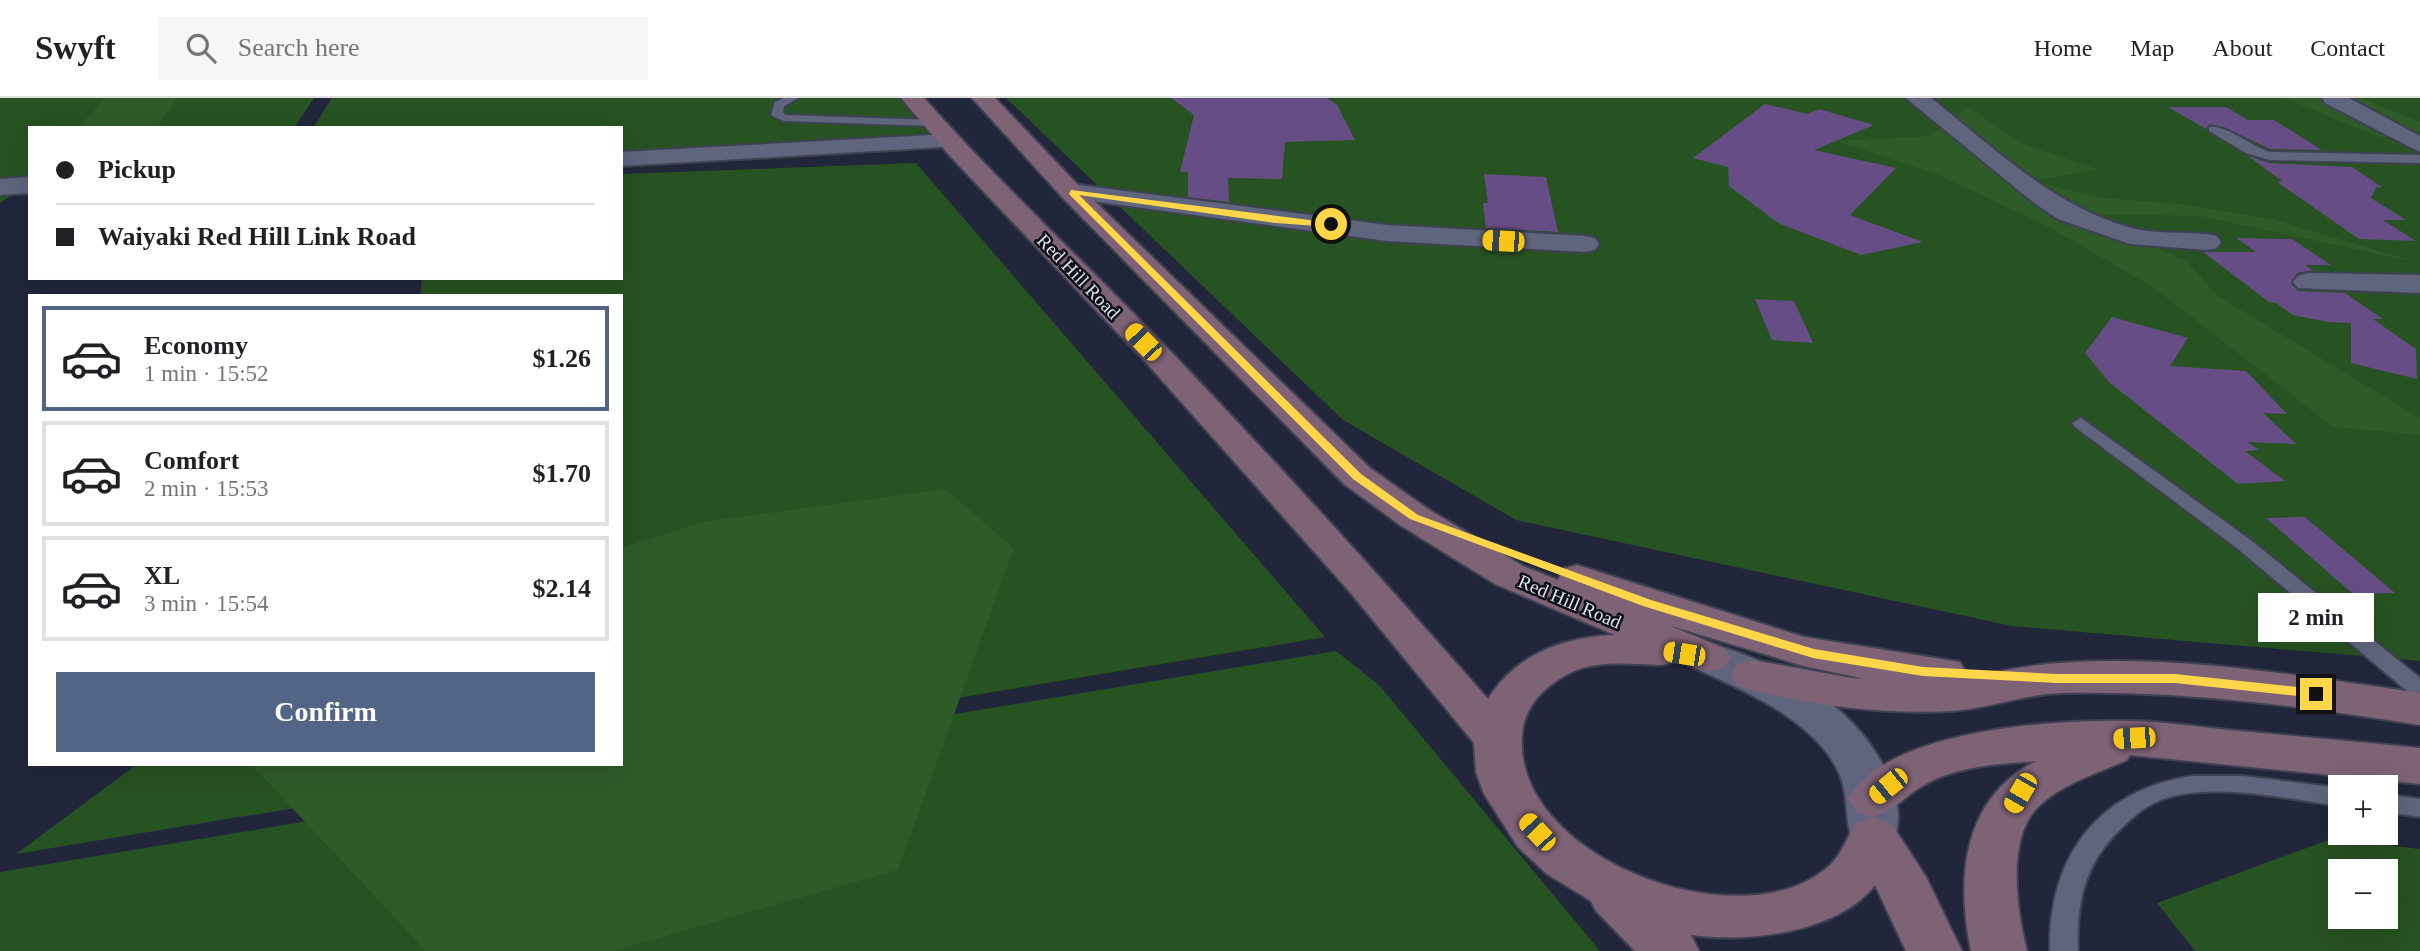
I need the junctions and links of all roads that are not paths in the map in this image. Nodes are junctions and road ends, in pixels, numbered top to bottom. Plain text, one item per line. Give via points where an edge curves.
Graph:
1 (793, 98) edge
2 (912, 98) edge
3 (983, 98) edge
4 (1917, 98) edge
5 (2333, 98) edge
6 (2213, 129) dead end
7 (948, 139) junction
8 (2420, 145) edge
9 (623, 159) edge
10 (2420, 159) edge
11 (28, 186) edge
12 (0, 187) edge
13 (1071, 192) junction
14 (2207, 242) dead end
15 (1585, 244) dead end
16 (2308, 282) dead end
17 (2420, 284) edge
18 (2081, 423) dead end
19 (1414, 517) junction
20 (1709, 658) junction
21 (1753, 675) junction
22 (2057, 678) junction
23 (2420, 690) edge
24 (2337, 697) junction
25 (2420, 702) edge
26 (2420, 709) edge
27 (1495, 737) junction
28 (2134, 738) junction
29 (2420, 766) edge
30 (2328, 796) edge
31 (2398, 805) edge
32 (2420, 808) edge
33 (1873, 818) junction
34 (1603, 883) junction
35 (1671, 951) edge
36 (1934, 951) edge
37 (1999, 951) edge
38 (2064, 951) edge

1 - 7 lane via 779,104 777,115
2 - 7 main road, Red Hill Road
3 - 13 main road, Red Hill Road
4 - 14 street via 2043,198 2097,226 2130,236
5 - 8 street
6 - 10 lane via 2269,156
7 - 9 street via 797,159 770,152
7 - 27 main road, Red Hill Road via 1171,371 1363,582
11 - 12 street
13 - 15 street via 1387,233
13 - 19 main road, Red Hill Road via 1349,468
16 - 17 street
18 - 23 lane via 2245,545
19 - 20 main road, Red Hill Road via 1509,575
19 - 22 main road via 1647,603 1813,653 1923,672
20 - 21 street
20 - 27 main road via 1614,648 1569,657 1532,675 1507,703
21 - 22 main road via 1865,694 1953,695
21 - 33 street via 1795,699 1830,728 1857,762
22 - 24 main road via 2175,678
24 - 25 street
24 - 26 main road
27 - 34 main road via 1500,774 1519,813 1555,851
28 - 29 main road
28 - 33 main road via 1981,749 1928,762 1904,774
28 - 37 main road via 2057,771 2020,793 2003,823 1988,867 1990,915
30 - 38 lane via 2210,784 2148,795 2087,848 2062,923
31 - 32 lane
33 - 34 main road via 1856,872 1823,898 1776,914 1707,915 1659,906
33 - 36 main road
34 - 35 main road

